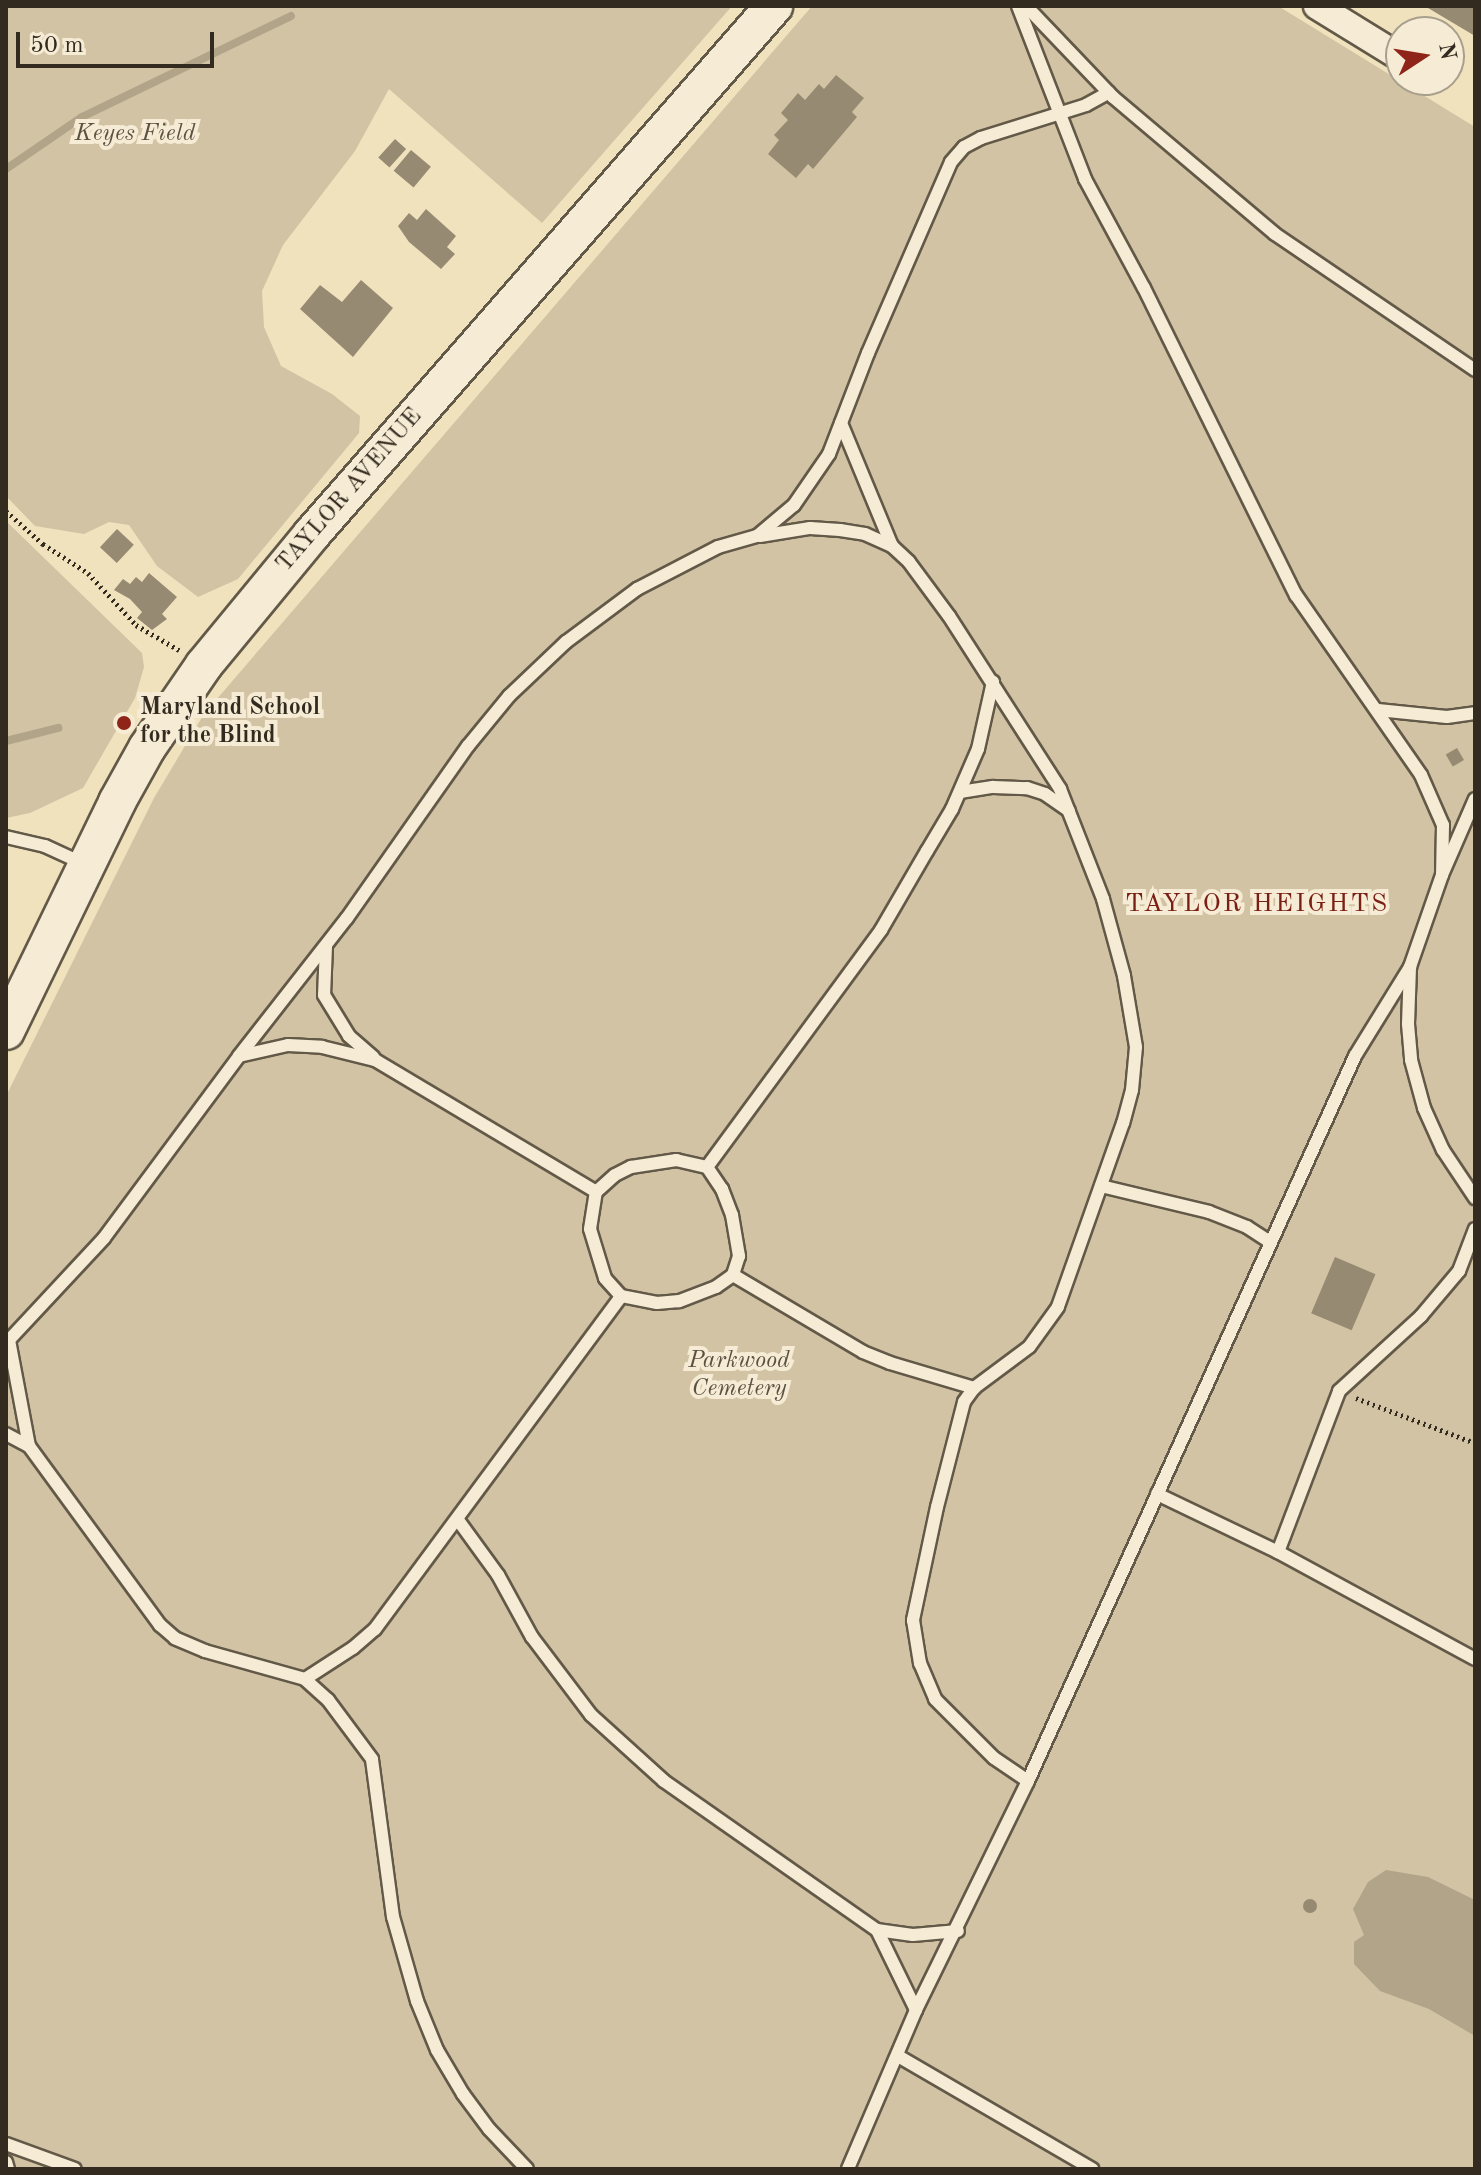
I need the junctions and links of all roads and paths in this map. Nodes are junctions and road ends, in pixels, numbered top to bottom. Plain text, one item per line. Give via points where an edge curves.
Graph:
1 (774, 6) edge
2 (1018, 6) edge
3 (1026, 6) edge
4 (1317, 6) edge
5 (1385, 48) edge
6 (1109, 92) junction
7 (1057, 114) junction
8 (1475, 370) edge
9 (841, 423) junction
10 (6, 511) edge
11 (757, 536) junction
12 (892, 546) junction
13 (204, 665) junction
14 (993, 682) junction
15 (1378, 710) junction
16 (1475, 713) edge
17 (960, 792) junction
18 (1475, 799) edge
19 (1069, 811) junction
20 (6, 837) edge
21 (85, 864) junction
22 (1442, 875) junction
23 (327, 945) junction
24 (1410, 967) junction
25 (6, 1031) edge
26 (239, 1056) junction
27 (375, 1060) junction
28 (707, 1167) junction
29 (1101, 1186) junction
30 (596, 1192) junction
31 (1475, 1198) edge
32 (1475, 1229) edge
33 (1270, 1242) junction
34 (733, 1275) junction
35 (621, 1296) junction
36 (8, 1341) edge
37 (974, 1388) junction
38 (1339, 1391) junction
39 (6, 1434) edge
40 (1475, 1443) edge
41 (29, 1446) junction
42 (1157, 1494) junction
43 (458, 1520) junction
44 (1278, 1552) junction
45 (1475, 1659) edge
46 (305, 1679) junction
47 (1028, 1781) junction
48 (877, 1930) junction
49 (958, 1931) junction
50 (916, 2010) junction
51 (898, 2056) junction
52 (6, 2144) edge
53 (6, 2162) edge
54 (8, 2169) edge
55 (75, 2169) edge
56 (527, 2169) edge
57 (848, 2169) edge
58 (1092, 2169) edge

1 - 13 main road, TAYLOR AVENUE via 312,534
2 - 7 lane
3 - 6 lane
4 - 5 street
6 - 7 lane
6 - 8 lane via 1275,234
7 - 9 lane via 981,138 951,162
7 - 15 lane via 1296,595
9 - 11 lane via 814,479 794,505
9 - 12 lane
10 - 13 path via 43,544 88,573 136,625
11 - 12 lane via 810,528 840,530
11 - 23 lane via 718,547 637,589 566,642 509,696
12 - 14 lane
13 - 21 main road, TAYLOR AVENUE via 147,748
14 - 17 lane via 978,749
14 - 19 lane via 1042,755
15 - 16 lane via 1447,717
15 - 22 lane via 1421,775 1443,825
17 - 19 lane via 1027,788
17 - 28 lane via 881,930
18 - 22 lane
19 - 29 lane via 1111,930 1136,1047 1132,1090
20 - 21 lane via 45,846
21 - 25 main road, TAYLOR AVENUE
22 - 24 lane
23 - 26 lane
23 - 27 lane via 324,995 349,1036
24 - 31 lane via 1408,1024 1418,1084 1443,1150
24 - 33 lane via 1355,1056
26 - 27 lane via 288,1045
26 - 36 lane via 104,1238
27 - 30 lane
28 - 30 lane via 653,1162 615,1175
28 - 34 lane via 732,1215 739,1256
29 - 33 lane via 1209,1212
29 - 37 lane via 1058,1307 1045,1329 1015,1360
30 - 35 lane via 590,1229 605,1278
32 - 38 lane via 1459,1271 1421,1316
33 - 42 lane
34 - 35 lane via 679,1301
34 - 37 lane via 863,1352
35 - 43 lane
36 - 41 lane
37 - 47 lane via 964,1402 919,1581 915,1643 935,1699 994,1758
38 - 40 path
38 - 44 lane
39 - 41 lane
41 - 46 lane via 160,1625 175,1638
42 - 44 lane
42 - 47 lane
43 - 46 lane via 375,1629
43 - 48 lane via 498,1575 532,1637 591,1715 664,1781
44 - 45 lane
46 - 56 lane via 328,1700 372,1759 393,1917 405,1968 437,2050 489,2129
47 - 49 lane
48 - 49 lane via 923,1936
48 - 50 lane
49 - 50 lane
50 - 51 lane
51 - 57 lane
51 - 58 lane
52 - 55 lane
53 - 54 lane

